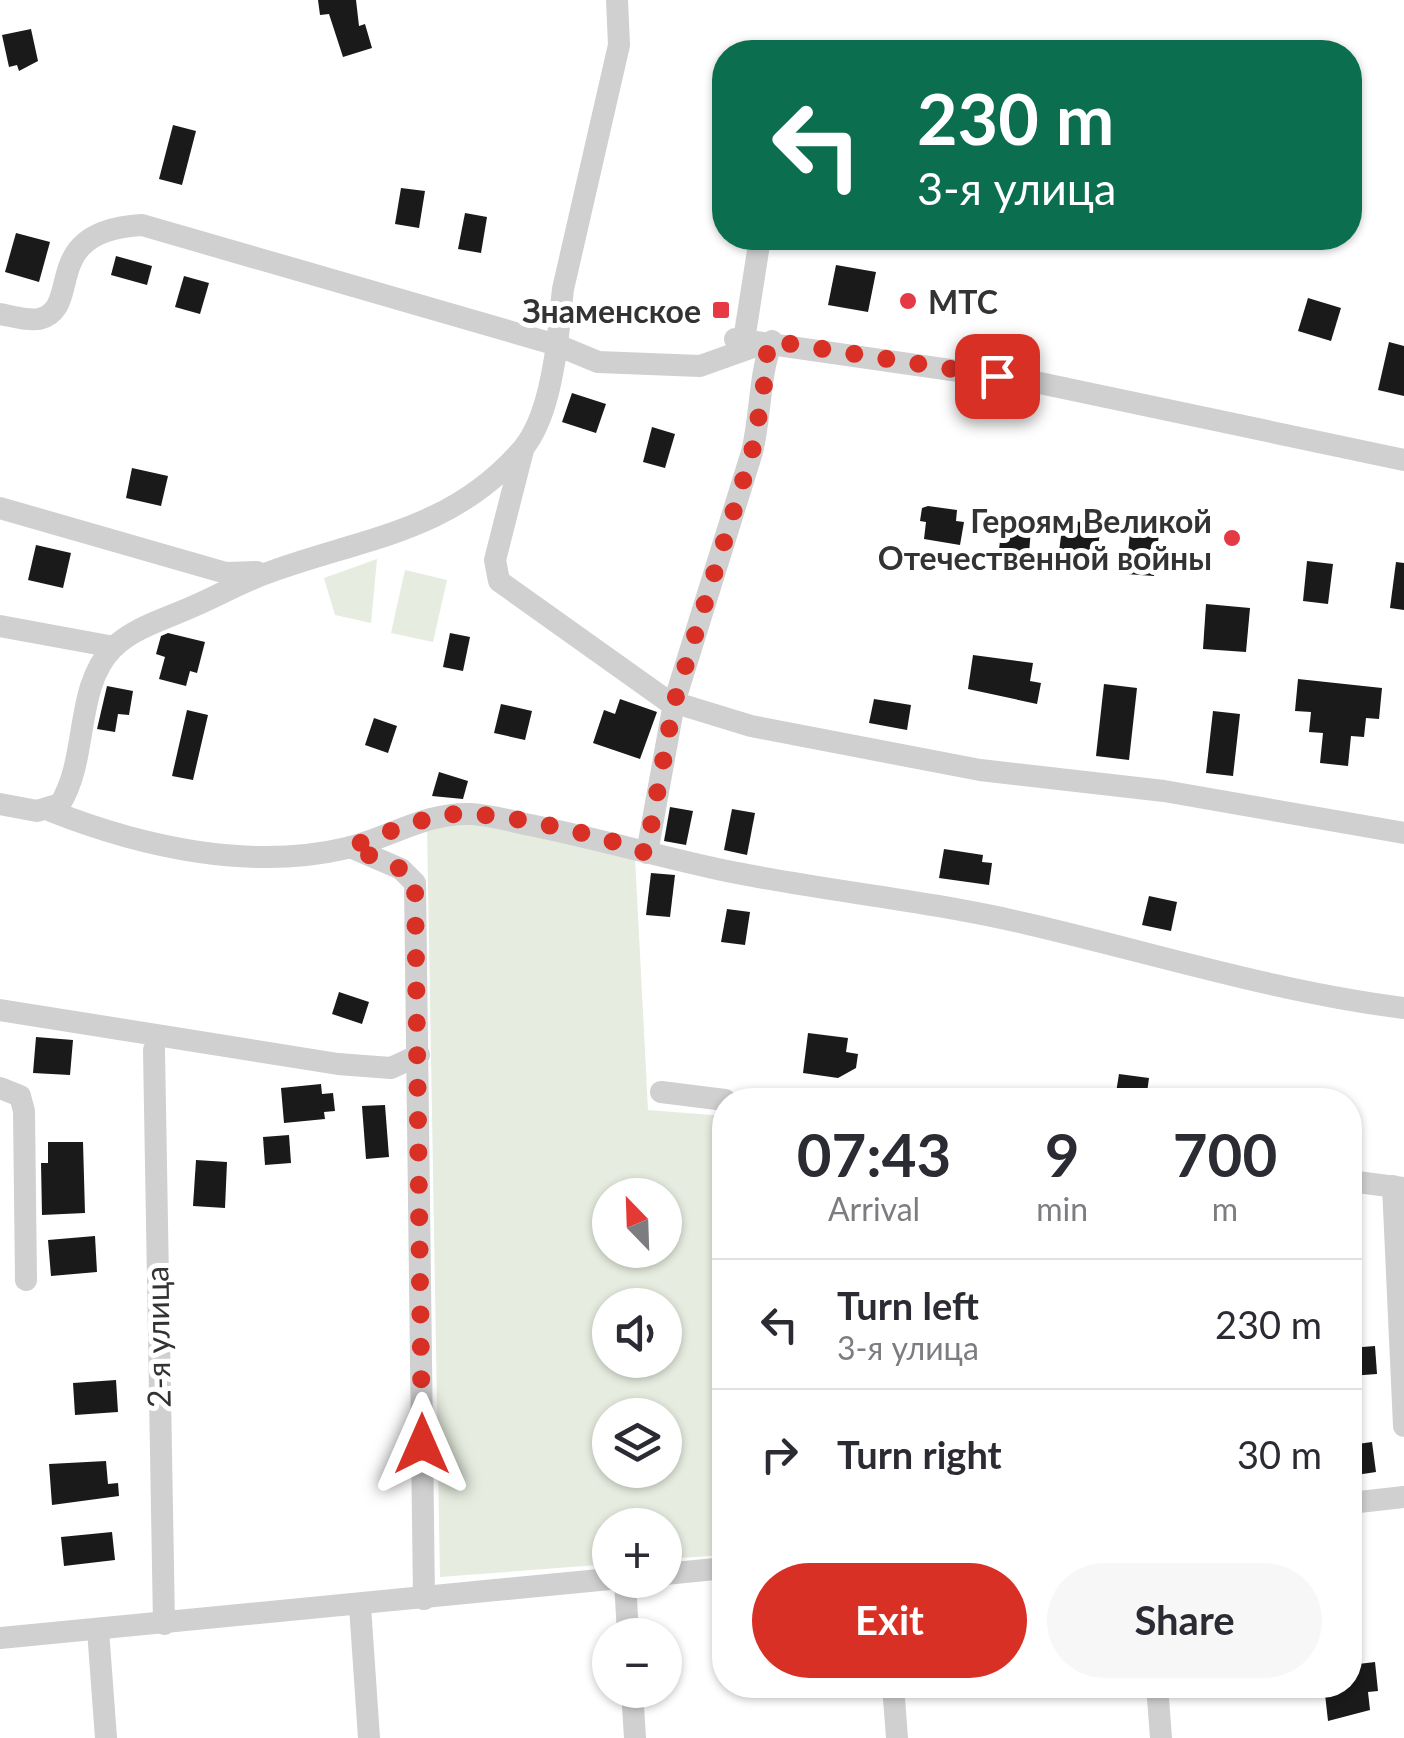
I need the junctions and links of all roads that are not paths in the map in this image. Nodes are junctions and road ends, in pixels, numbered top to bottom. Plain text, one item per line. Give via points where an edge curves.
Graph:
1 (616, 0) edge
2 (758, 250) edge
3 (0, 314) edge
4 (772, 341) junction
5 (557, 345) junction
6 (523, 450) junction
7 (1404, 460) edge
8 (0, 508) edge
9 (272, 571) junction
10 (0, 626) edge
11 (114, 647) junction
12 (674, 703) junction
13 (0, 804) edge
14 (51, 811) junction
15 (1404, 833) edge
16 (350, 847) junction
17 (646, 853) junction
18 (1404, 1008) edge
19 (0, 1010) edge
20 (154, 1050) dead end
21 (419, 1055) junction
22 (0, 1088) edge
23 (661, 1092) dead end
24 (712, 1098) edge
25 (1362, 1182) edge
26 (1399, 1187) edge
27 (26, 1280) dead end
28 (1404, 1426) edge
29 (1404, 1496) edge
30 (1362, 1501) edge
31 (712, 1569) edge
32 (682, 1572) edge
33 (592, 1581) edge
34 (424, 1600) junction
35 (360, 1606) junction
36 (164, 1624) junction
37 (98, 1630) junction
38 (0, 1638) edge
39 (893, 1698) edge
40 (1159, 1698) edge
41 (633, 1708) edge
42 (106, 1738) edge
43 (370, 1738) edge
44 (635, 1738) edge
45 (896, 1738) edge
46 (1161, 1738) edge

1 - 5 street via 619,44 563,288
2 - 4 street via 740,339
3 - 5 street via 30,320 51,314 84,242 114,226 142,225
4 - 5 street via 700,366 598,362
4 - 7 street via 1035,382
4 - 12 street via 752,452
5 - 6 street via 547,395
6 - 9 street via 450,508 408,530
6 - 12 street via 495,560 499,582
8 - 9 street via 226,572
9 - 11 street
10 - 11 street
11 - 14 street via 94,682 66,795
12 - 15 street via 751,726 980,770 1164,791
12 - 17 street
13 - 14 street
14 - 16 street via 161,846 298,856
16 - 17 street via 446,815 472,814
16 - 21 street via 401,869 415,883
17 - 18 street via 1026,923 1152,958
19 - 21 street via 338,1064 391,1068
20 - 36 street, 2-я улица
21 - 34 street
22 - 27 street via 20,1096 24,1111
23 - 24 street
25 - 26 street
26 - 28 street
29 - 30 street
31 - 32 street
33 - 34 street
34 - 35 street
35 - 36 street
35 - 43 street
36 - 37 street
37 - 38 street
37 - 42 street
39 - 45 street
40 - 46 street
41 - 44 street

